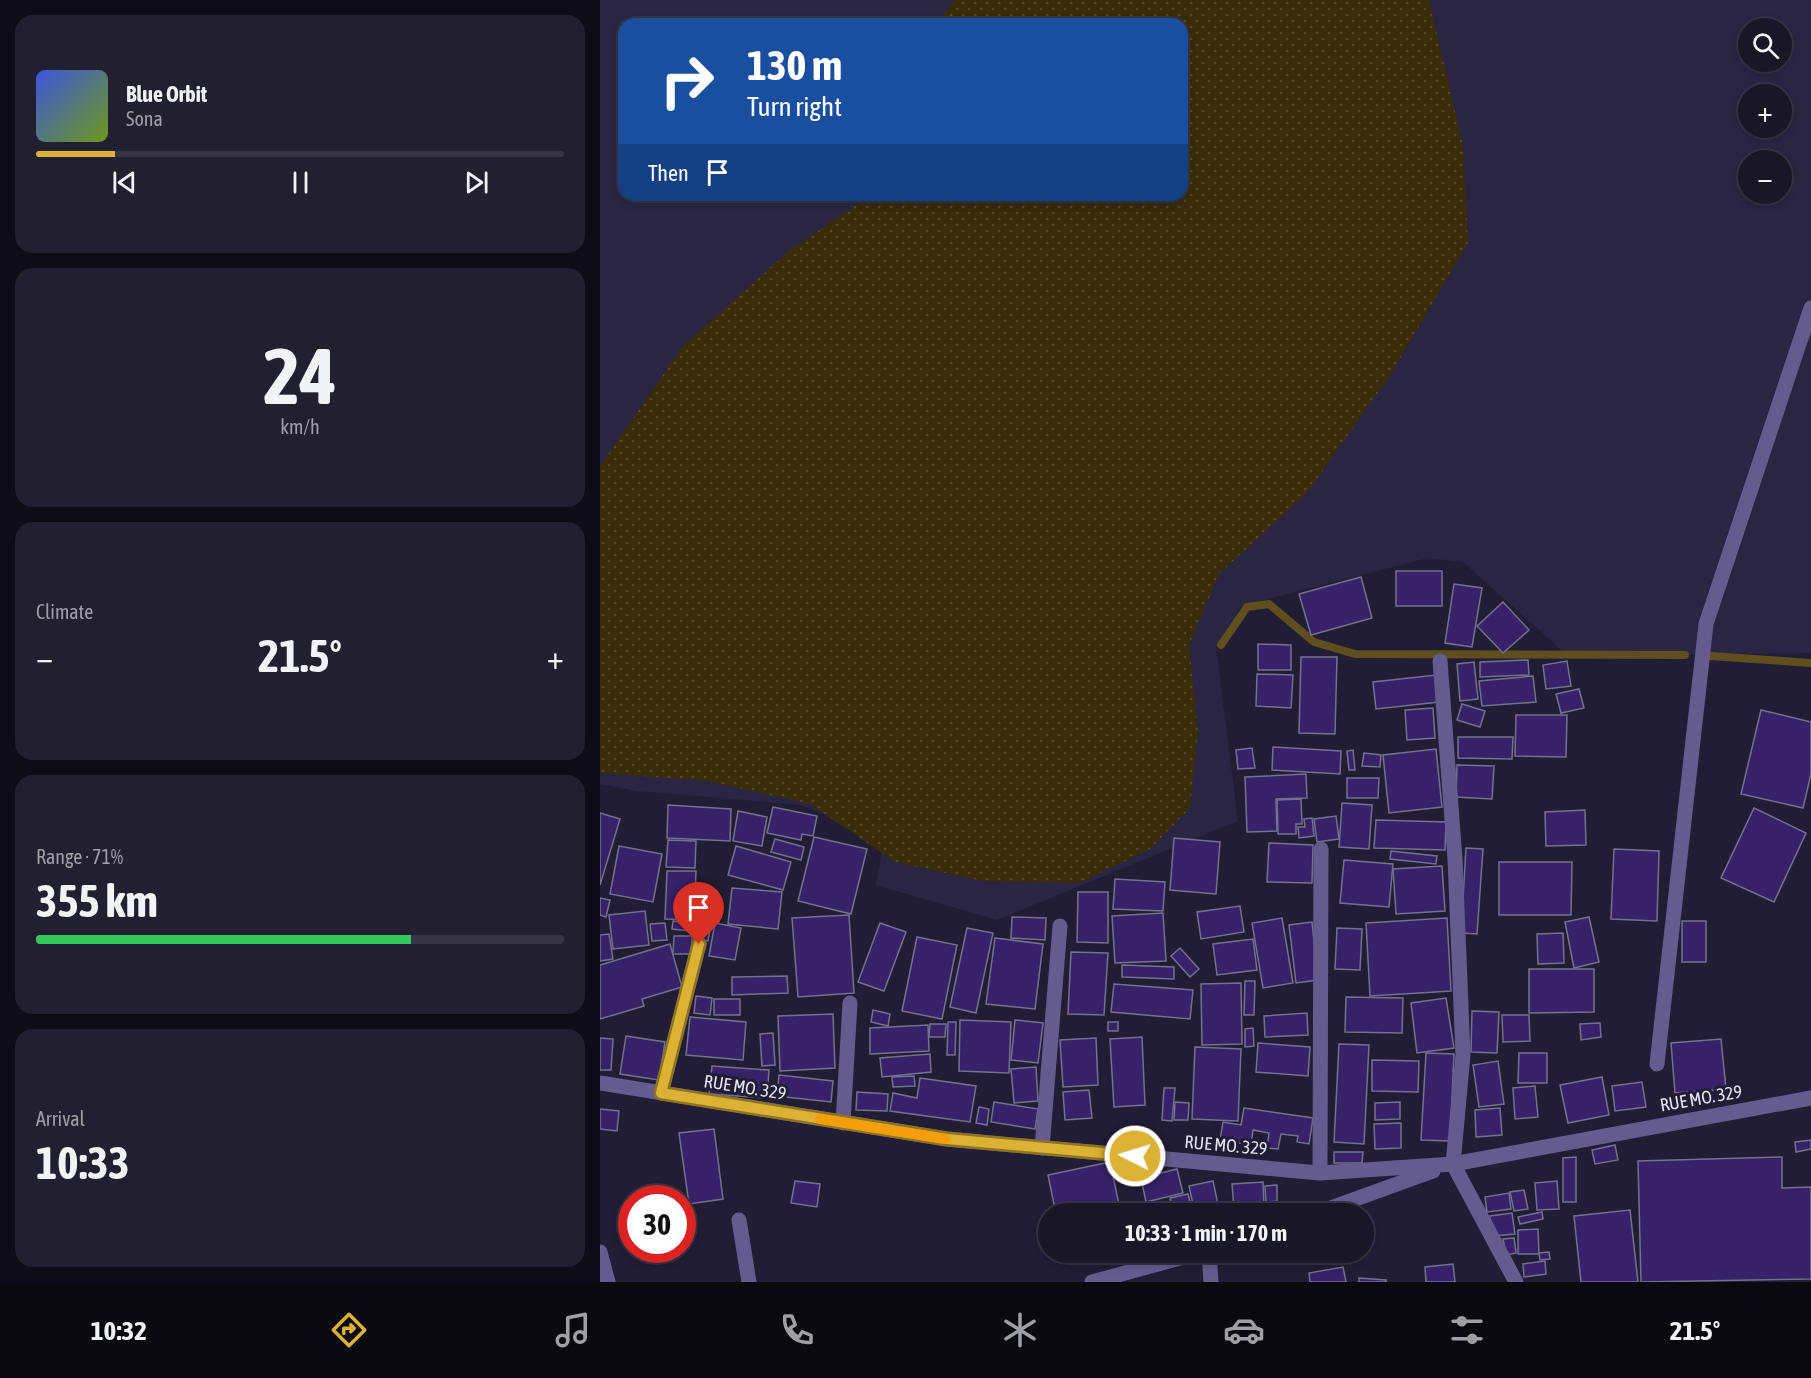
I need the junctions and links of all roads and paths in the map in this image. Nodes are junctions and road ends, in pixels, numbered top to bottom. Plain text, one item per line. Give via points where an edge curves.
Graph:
1 (1811, 308) edge
2 (1440, 662) dead end
3 (1321, 849) dead end
4 (1060, 926) dead end
5 (699, 944) dead end
6 (850, 1003) dead end
7 (1657, 1064) dead end
8 (600, 1083) edge
9 (661, 1093) junction
10 (1811, 1098) edge
11 (843, 1123) junction
12 (1042, 1148) junction
13 (1453, 1164) junction
14 (1320, 1173) junction
15 (1345, 1203) edge
16 (739, 1220) dead end
17 (600, 1252) edge
18 (1162, 1263) edge
19 (1210, 1263) edge
20 (608, 1282) edge
21 (749, 1282) edge
22 (1092, 1282) edge
23 (1211, 1282) edge
24 (1516, 1282) edge

1 - 7 street via 1706,624
2 - 13 street via 1455,859 1463,1055
3 - 14 street
4 - 12 street
5 - 9 street
6 - 11 street
8 - 9 street, RUE MO. 329
9 - 11 street, RUE MO. 329
10 - 13 street, RUE MO. 329
11 - 12 street, RUE MO. 329
12 - 14 street, RUE MO. 329
13 - 14 street, RUE MO. 329
13 - 15 street
13 - 24 street
16 - 21 street
17 - 20 street
18 - 22 street
19 - 23 street

